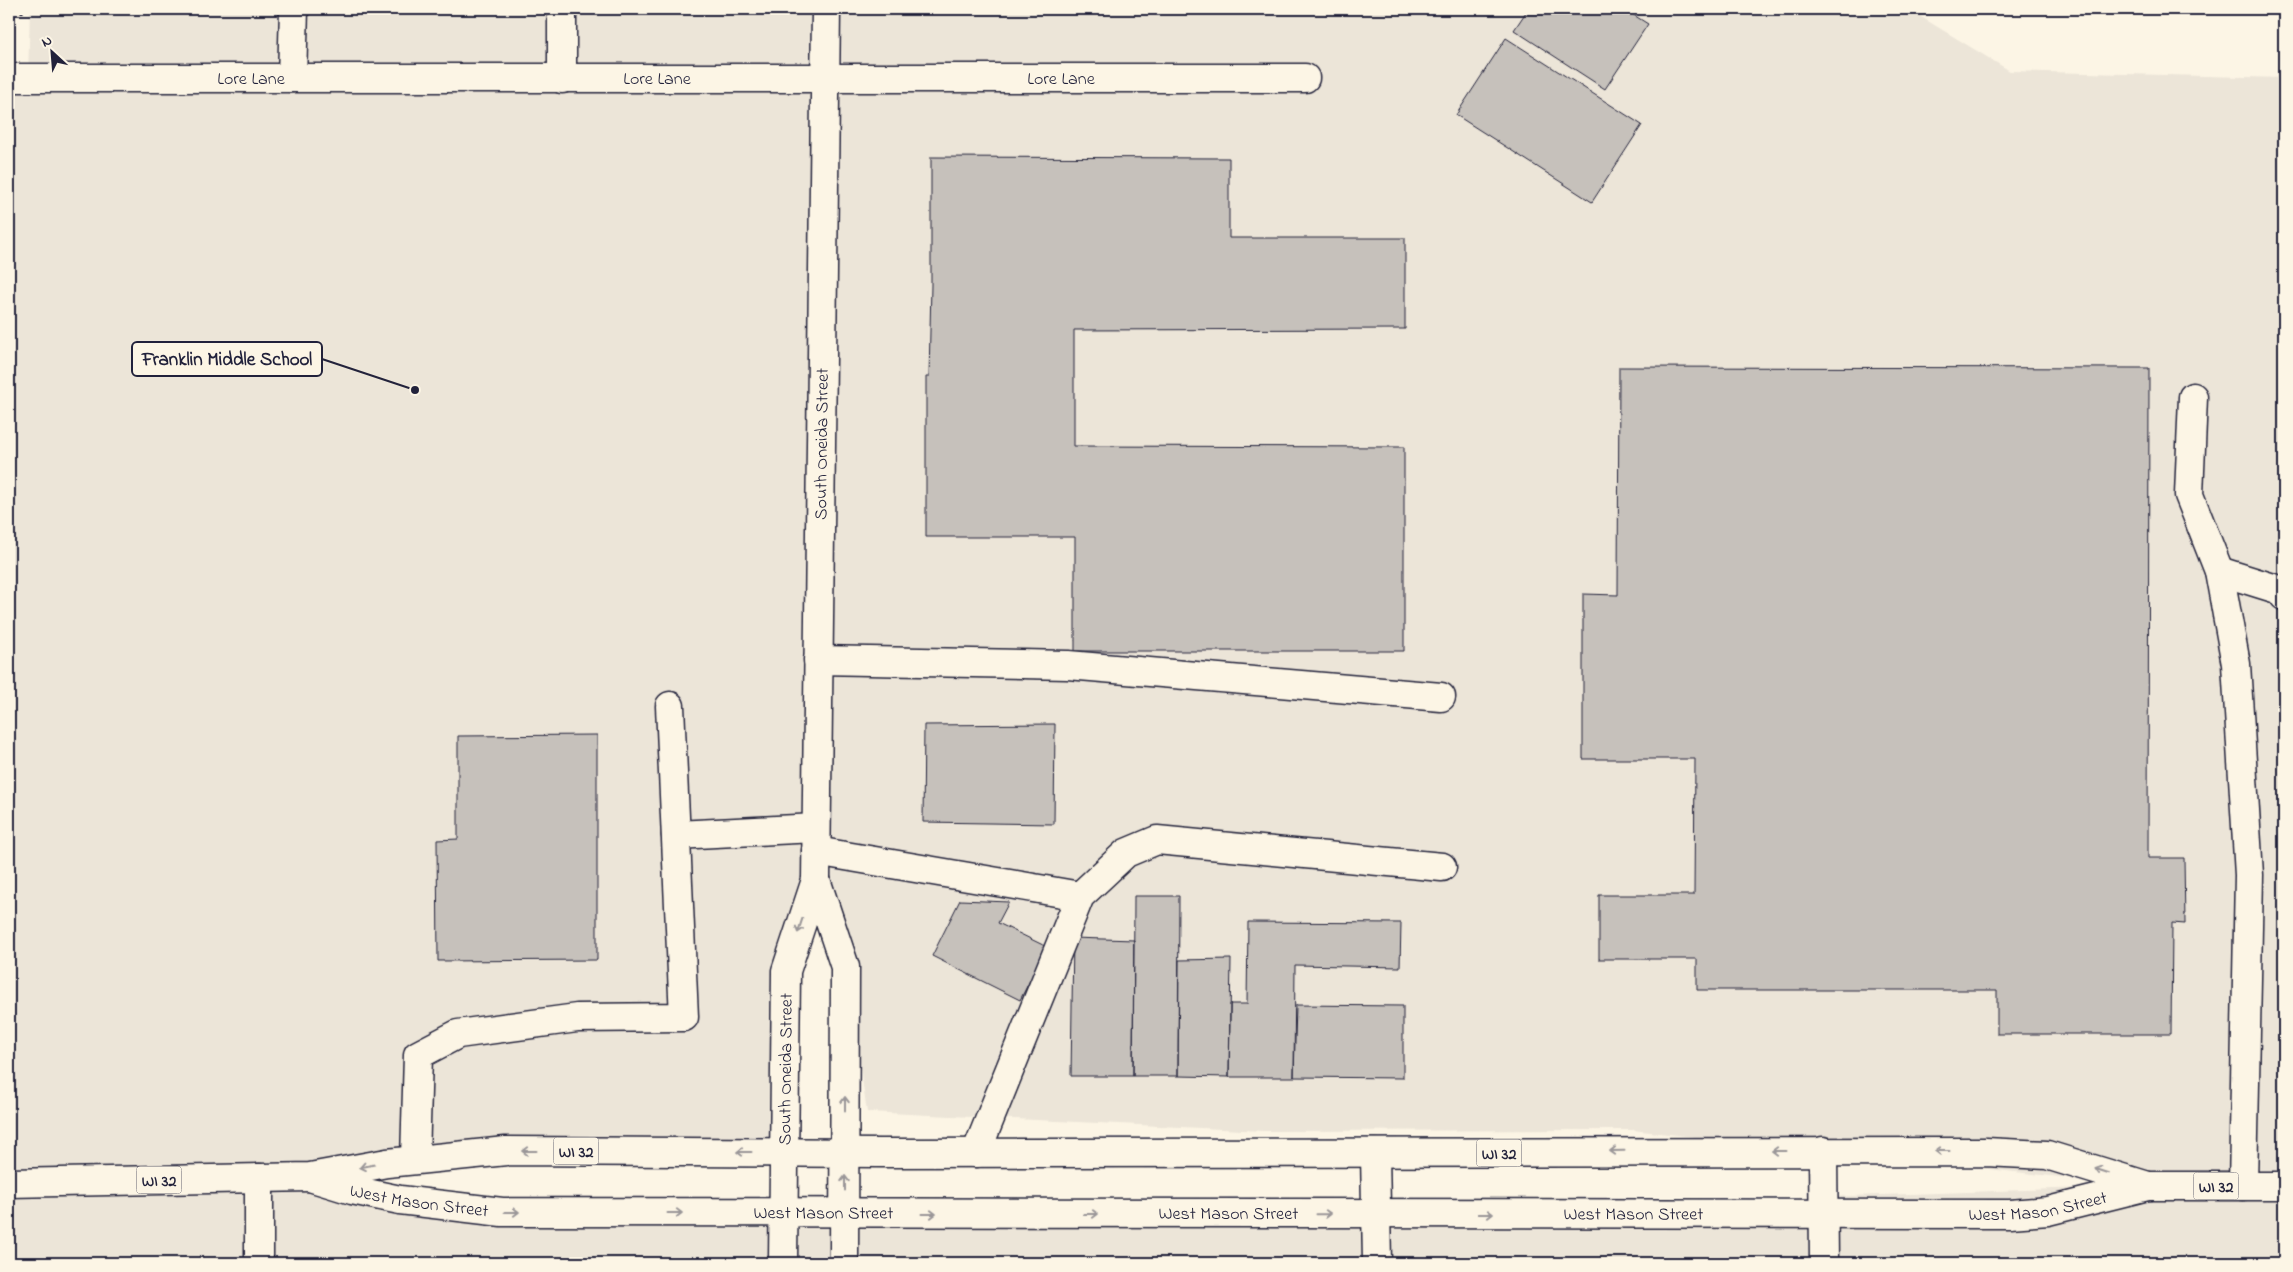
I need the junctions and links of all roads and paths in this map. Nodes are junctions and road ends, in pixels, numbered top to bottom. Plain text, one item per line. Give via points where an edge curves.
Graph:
1 (22, 9) edge
2 (294, 9) edge
3 (562, 9) edge
4 (826, 9) edge
5 (22, 17) dead end
6 (9, 78) edge
7 (292, 78) junction
8 (1305, 78) dead end
9 (562, 79) junction
10 (825, 79) junction
11 (2193, 397) dead end
12 (2219, 571) junction
13 (2284, 596) edge
14 (818, 660) junction
15 (1441, 697) dead end
16 (670, 706) dead end
17 (676, 835) junction
18 (816, 840) junction
19 (1442, 867) dead end
20 (816, 880) junction
21 (1080, 896) junction
22 (1823, 1151) junction
23 (783, 1153) junction
24 (845, 1153) junction
25 (976, 1153) junction
26 (1375, 1153) junction
27 (415, 1159) junction
28 (310, 1177) junction
29 (258, 1178) junction
30 (9, 1183) edge
31 (2148, 1186) junction
32 (2243, 1186) junction
33 (2284, 1186) edge
34 (782, 1213) junction
35 (845, 1214) junction
36 (1377, 1214) junction
37 (1824, 1214) junction
38 (259, 1263) edge
39 (783, 1263) edge
40 (844, 1263) edge
41 (1377, 1263) edge
42 (1824, 1263) edge

1 - 5 path
2 - 7 main road
3 - 9 main road
4 - 10 main road, South Oneida Street
6 - 7 main road, Lore Lane
7 - 9 main road, Lore Lane
8 - 10 main road, Lore Lane
9 - 10 main road, Lore Lane
10 - 14 main road, South Oneida Street
11 - 12 main road via 2189,495
12 - 13 main road via 2280,590
12 - 32 main road via 2236,664 2249,875
14 - 15 main road via 1068,665
14 - 18 main road, South Oneida Street
16 - 17 main road
17 - 18 main road
17 - 27 main road via 684,1017 577,1018 458,1034 418,1055
18 - 20 main road, South Oneida Street
18 - 21 main road
19 - 21 main road via 1157,840 1126,853
20 -> 23 main road, South Oneida Street via 786,971
24 -> 20 main road, South Oneida Street via 845,967
21 - 25 main road
22 -> 26 main road, West Mason Street / WI 32
31 -> 22 main road, West Mason Street / WI 32 via 2047,1156 1986,1152
22 - 37 main road
23 - 24 main road, West Mason Street / WI 32
23 -> 27 main road, West Mason Street / WI 32 via 506,1151
23 - 34 main road, South Oneida Street
24 - 25 main road, West Mason Street / WI 32
35 -> 24 main road, South Oneida Street
25 - 26 main road, West Mason Street / WI 32
26 - 36 main road
27 -> 28 main road, West Mason Street / WI 32
28 - 29 main road, West Mason Street / WI 32
28 -> 34 main road, West Mason Street / WI 32 via 400,1200 502,1212
29 - 30 main road, West Mason Street / WI 32
29 - 38 main road
31 - 32 main road, West Mason Street / WI 32
31 - 37 main road, West Mason Street / WI 32 via 2048,1211
32 - 33 main road, West Mason Street / WI 32
34 - 35 main road, West Mason Street / WI 32
34 - 39 main road, South Oneida Street
35 -> 36 main road, West Mason Street / WI 32
35 - 40 main road, South Oneida Street
36 -> 37 main road, West Mason Street / WI 32
36 - 41 main road
37 - 42 main road

